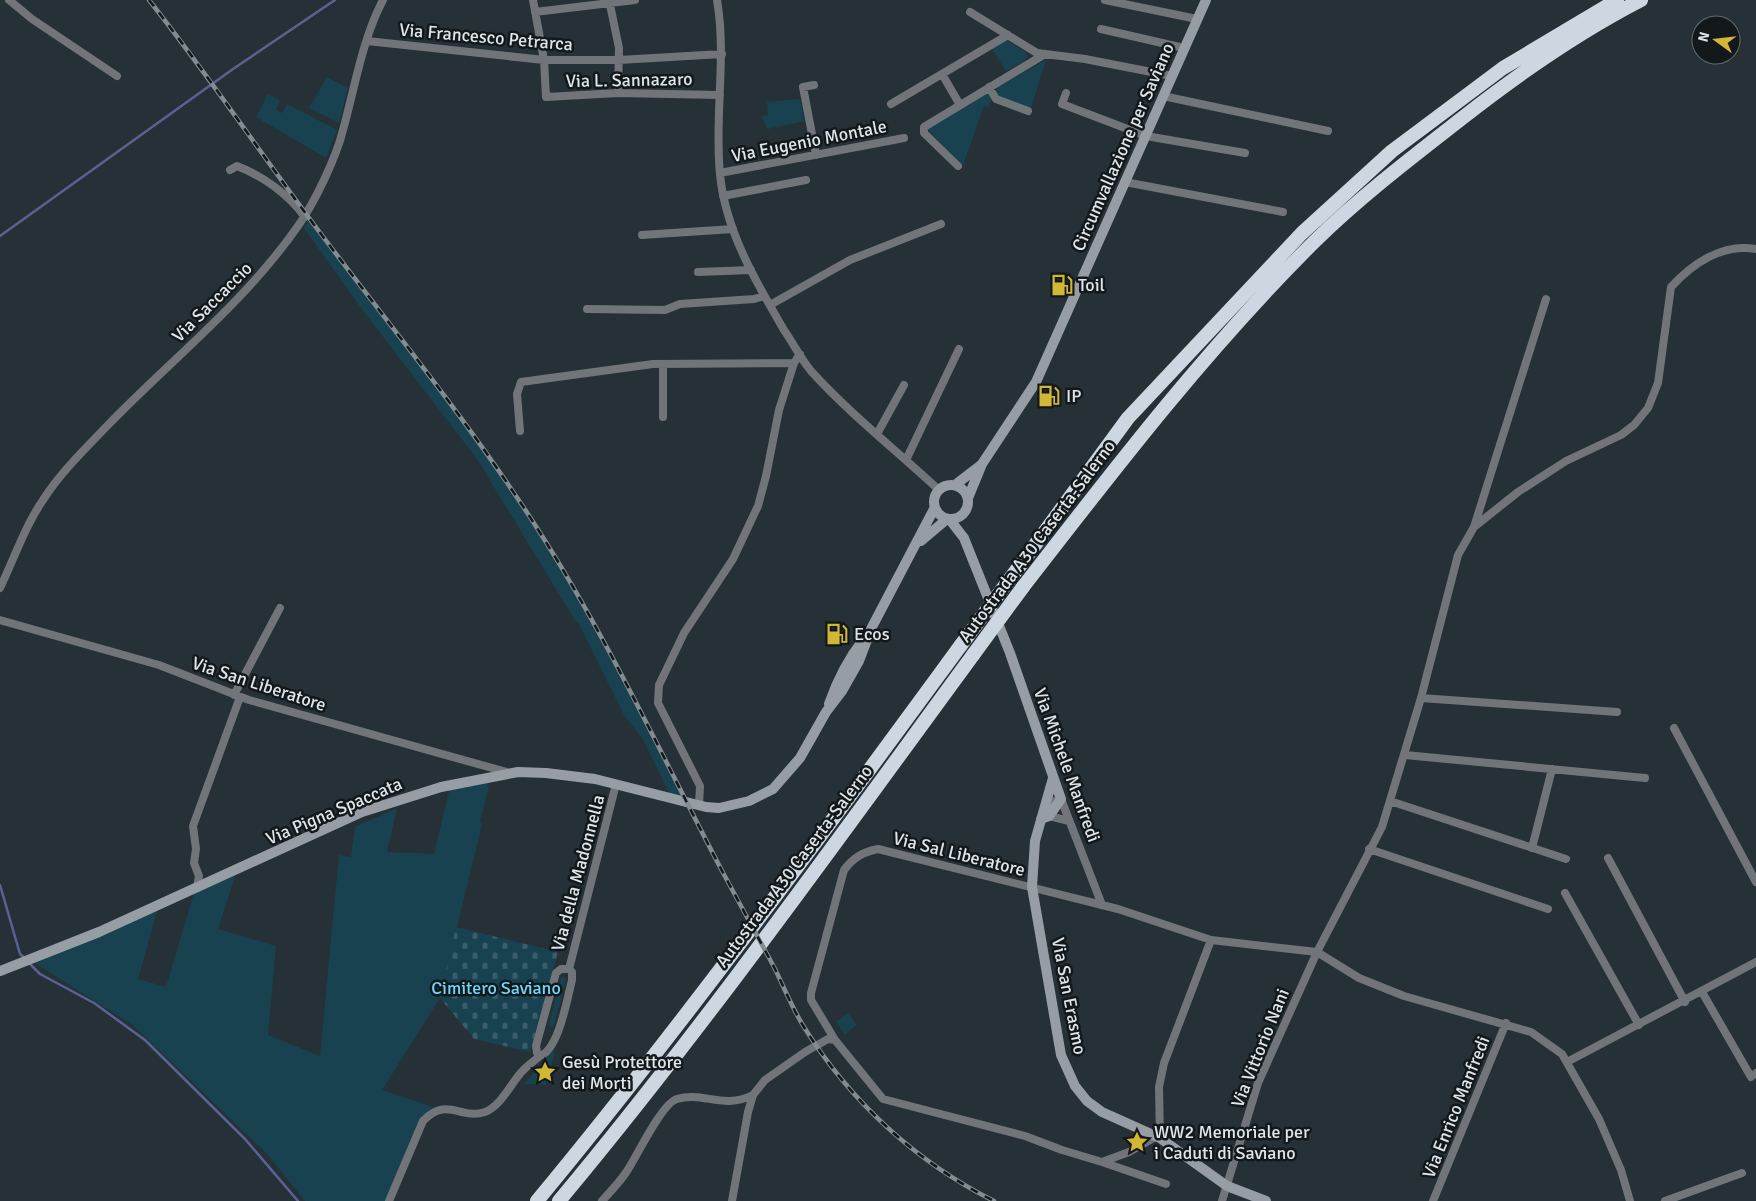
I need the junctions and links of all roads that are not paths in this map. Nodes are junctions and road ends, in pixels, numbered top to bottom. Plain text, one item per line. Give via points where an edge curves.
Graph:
1 (9, 0) edge
2 (384, 0) edge
3 (533, 0) edge
4 (635, 0) edge
5 (717, 0) edge
6 (1105, 0) edge
7 (1206, 0) edge
8 (1617, 0) edge
9 (1641, 0) edge
10 (609, 1) edge
11 (535, 12) junction
12 (970, 12) dead end
13 (1197, 19) junction
14 (1101, 29) dead end
15 (1008, 35) junction
16 (367, 41) junction
17 (1184, 48) junction
18 (722, 54) junction
19 (1044, 54) junction
20 (544, 60) junction
21 (619, 60) junction
22 (942, 74) junction
23 (117, 76) dead end
24 (1172, 76) junction
25 (814, 85) dead end
26 (989, 87) junction
27 (618, 93) junction
28 (1066, 93) dead end
29 (720, 95) junction
30 (1163, 96) junction
31 (891, 104) dead end
32 (960, 105) junction
33 (1028, 111) dead end
34 (1328, 131) dead end
35 (1146, 136) junction
36 (904, 138) dead end
37 (1245, 153) dead end
38 (816, 155) junction
39 (958, 166) dead end
40 (230, 170) dead end
41 (720, 173) junction
42 (806, 180) dead end
43 (1125, 182) junction
44 (723, 196) junction
45 (1282, 212) dead end
46 (305, 217) junction
47 (941, 224) dead end
48 (733, 229) junction
49 (642, 235) dead end
50 (1756, 249) edge
51 (751, 270) junction
52 (698, 272) dead end
53 (764, 296) junction
54 (1546, 299) dead end
55 (770, 305) junction
56 (587, 309) dead end
57 (959, 349) dead end
58 (800, 354) junction
59 (794, 363) junction
60 (663, 364) junction
61 (904, 385) dead end
62 (663, 417) dead end
63 (520, 431) dead end
64 (877, 434) junction
65 (906, 460) junction
66 (982, 464) junction
67 (955, 485) junction
68 (939, 490) junction
69 (968, 498) junction
70 (934, 509) junction
71 (964, 513) junction
72 (948, 520) junction
73 (1474, 527) junction
74 (964, 538) junction
75 (913, 549) junction
76 (0, 588) edge
77 (280, 608) dead end
78 (0, 620) edge
79 (237, 696) junction
80 (1421, 698) junction
81 (1617, 712) dead end
82 (1674, 728) dead end
83 (1405, 755) junction
84 (1552, 769) junction
85 (510, 773) junction
86 (1053, 778) junction
87 (1645, 778) dead end
88 (616, 784) junction
89 (1061, 799) junction
90 (1390, 801) junction
91 (1047, 803) junction
92 (702, 806) junction
93 (1045, 818) junction
94 (1070, 821) junction
95 (1532, 848) junction
96 (1369, 849) junction
97 (1566, 858) dead end
98 (1608, 858) dead end
99 (1756, 882) edge
100 (1032, 887) junction
101 (197, 888) junction
102 (1565, 893) dead end
103 (1102, 905) junction
104 (1548, 910) dead end
105 (1211, 940) junction
106 (1317, 952) junction
107 (1756, 962) edge
108 (569, 969) junction
109 (0, 971) edge
110 (1702, 992) junction
111 (1685, 1002) junction
112 (1506, 1024) junction
113 (1639, 1025) junction
114 (835, 1040) junction
115 (540, 1056) junction
116 (1567, 1062) junction
117 (1756, 1073) edge
118 (753, 1095) junction
119 (1158, 1137) junction
120 (1102, 1162) junction
121 (1742, 1173) dead end
122 (1166, 1184) dead end
123 (1227, 1186) junction
124 (389, 1201) edge
125 (537, 1201) edge
126 (559, 1201) edge
127 (602, 1201) edge
128 (732, 1201) edge
129 (1222, 1201) edge
130 (1266, 1201) edge
131 (1433, 1201) edge
132 (1630, 1201) edge
133 (1665, 1201) edge

1 - 23 street
2 - 16 street, Via Saccaccio
3 - 11 street, Via L. Sannazaro
4 - 10 street
5 - 18 street
6 - 13 street
7 - 13 main road, Circumvallazione per Saviano
8 - 125 highway, Autostrada A30 Caserta-Salerno, bridge via 1503,68 1392,150 1302,233 1128,418 772,903 606,1118
9 - 126 highway, Autostrada A30 Caserta-Salerno, bridge via 1513,78 1401,166 1316,240 1223,340 1147,429 1023,587 637,1106
10 - 11 street
10 - 21 street via 620,48
11 - 20 street, Via L. Sannazaro
12 - 15 street
13 - 17 main road, Circumvallazione per Saviano
14 - 17 street
15 - 19 street
15 - 22 street
16 - 20 street, Via Francesco Petrarca
16 - 46 street, Via Saccaccio via 338,145
17 - 24 main road, Circumvallazione per Saviano
18 - 21 street, Via Francesco Petrarca
18 - 29 street
19 - 24 street
19 - 26 street
20 - 21 street, Via Francesco Petrarca
20 - 27 street, Via L. Sannazaro via 546,96
21 - 27 street
22 - 31 street
22 - 32 street
24 - 30 main road, Circumvallazione per Saviano
25 - 38 street via 802,87
26 - 32 street
26 - 33 street via 996,99
27 - 29 street, Via L. Sannazaro
28 - 35 street via 1062,104
29 - 41 street
30 - 34 street
30 - 35 main road, Circumvallazione per Saviano
32 - 39 street via 923,130
35 - 37 street
35 - 43 main road, Circumvallazione per Saviano
36 - 38 street, Via Eugenio Montale
38 - 41 street, Via Eugenio Montale
40 - 46 street via 237,166 268,183 287,195
41 - 44 street
42 - 44 street
43 - 45 street
43 - 66 main road, Circumvallazione per Saviano via 1036,382
44 - 48 street
46 - 76 street, Via Saccaccio via 276,258 245,292 131,401 64,473 43,499
47 - 55 street via 850,260
48 - 49 street
48 - 51 street
50 - 73 street via 1717,252 1671,287 1658,383 1651,402 1634,425 1615,439 1551,470
51 - 52 street
51 - 53 street
53 - 55 street
53 - 56 street via 680,304 665,310
54 - 73 street
55 - 58 street
57 - 65 street
58 - 59 street
58 - 64 street via 810,370
59 - 60 street
59 - 92 street via 779,410 758,506 732,559 684,633 659,685 658,703 700,786
60 - 62 street
60 - 63 street via 521,382 518,394
61 - 64 street
64 - 65 street
65 - 68 street
66 - 67 main road, Circumvallazione per Saviano
66 - 69 main road, Circumvallazione per Saviano
67 - 68 main road
67 - 69 main road
68 - 70 main road via 934,498
69 - 71 main road
70 - 72 main road
70 - 75 main road, Via Pigna Spaccata
71 - 72 main road
71 - 74 main road
72 - 74 main road
72 - 75 main road
73 - 80 street, Via Vittorio Nani via 1458,555 1452,574
74 - 86 main road, Via Michele Manfredi via 1003,635
75 - 92 main road, Via Pigna Spaccata via 870,632 859,661 800,758 773,789 733,807
77 - 79 street
78 - 79 street, Via San Liberatore via 159,665
79 - 85 street, Via San Liberatore
79 - 101 street via 193,826 194,863 199,876
80 - 81 street
80 - 83 street, Via Vittorio Nani
82 - 99 street
83 - 84 street
83 - 90 street, Via Vittorio Nani
84 - 87 street
84 - 95 street
85 - 88 main road, Via Pigna Spaccata via 570,775
85 - 101 main road, Via Pigna Spaccata via 441,787 362,812
86 - 89 main road, Via Michele Manfredi
86 - 91 main road, Via San Erasmo
88 - 92 main road, Via Pigna Spaccata
88 - 108 street, Via della Madonnella
89 - 91 street
89 - 93 main road, Via San Erasmo
89 - 94 street, Via Michele Manfredi
90 - 95 street
90 - 96 street, Via Vittorio Nani via 1382,827
91 - 93 main road, Via San Erasmo
93 - 94 street
93 - 100 main road, Via San Erasmo via 1035,841
94 - 103 street, Via Michele Manfredi
95 - 97 street
96 - 104 street
96 - 106 street, Via Vittorio Nani
98 - 111 street
100 - 103 street, Via Sal Liberatore
100 - 114 street, Via Sal Liberatore via 878,849 864,852 851,861 844,870 811,993 811,1000
100 - 119 main road, Via San Erasmo via 1061,1055 1075,1086 1102,1112
101 - 109 main road, Via Pigna Spaccata
102 - 113 street
103 - 105 street, Via Sal Liberatore
105 - 106 street, Via Sal Liberatore
105 - 119 street via 1164,1063 1159,1087
106 - 112 street via 1359,978 1404,996
106 - 123 street, Via Vittorio Nani via 1258,1083
107 - 110 street
108 - 115 street, Via della Madonnella via 572,980 558,1029 550,1049
108 - 115 street, Via della Madonnella via 560,969 556,973 536,1046
110 - 111 street
110 - 117 street via 1751,1076
111 - 113 street
112 - 116 street via 1531,1032 1562,1054
112 - 131 street, Via Enrico Manfredi
113 - 116 street
114 - 118 street via 823,1040 805,1052 765,1080
114 - 120 street via 883,1099 1025,1136
115 - 124 street, Via della Madonnella via 525,1068 489,1110 437,1110 423,1121
116 - 132 street via 1599,1120 1621,1170
118 - 127 street via 732,1102 686,1098 672,1102 627,1171
118 - 128 street
119 - 120 street
119 - 123 main road, Via San Erasmo
120 - 122 street
121 - 133 street
123 - 129 street, Via Vittorio Nani
123 - 130 main road, Via San Erasmo

